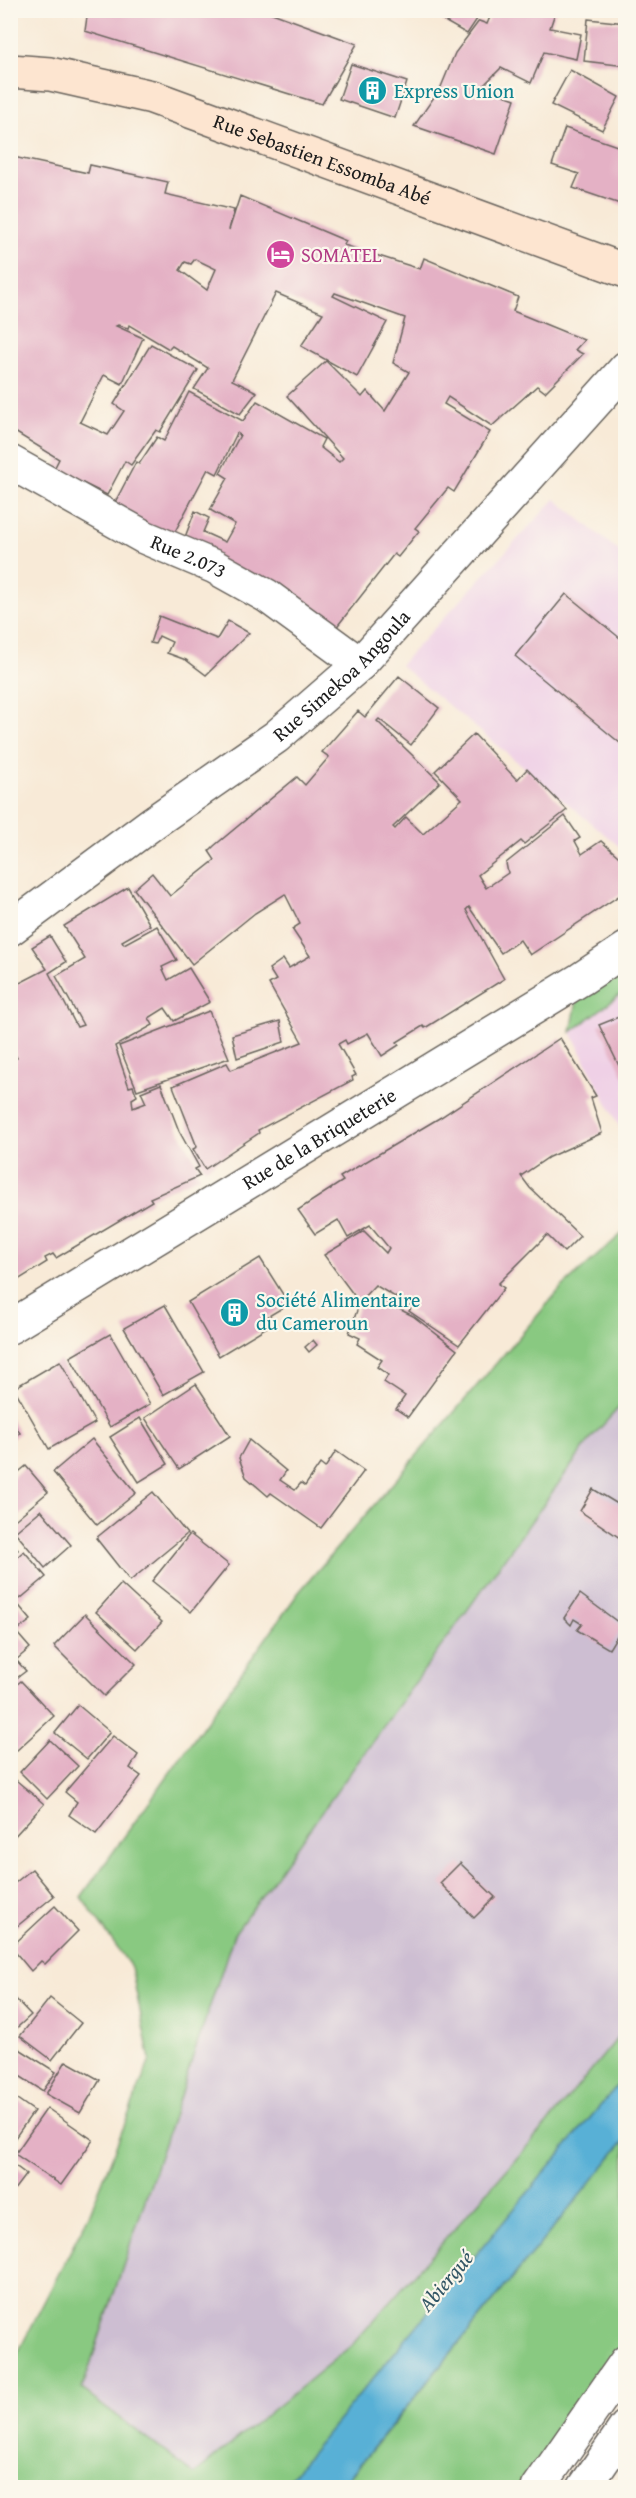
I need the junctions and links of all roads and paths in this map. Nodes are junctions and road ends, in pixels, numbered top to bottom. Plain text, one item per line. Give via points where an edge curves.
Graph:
1 (10, 71) edge
2 (626, 271) edge
3 (626, 368) edge
4 (10, 462) edge
5 (360, 664) junction
6 (10, 929) edge
7 (626, 949) edge
8 (10, 1327) edge
9 (626, 2361) edge
10 (626, 2427) edge
11 (538, 2487) edge
12 (584, 2487) edge

1 - 2 main road, Rue Sebastien Essomba Abé via 50,74 152,97
3 - 5 street, Rue Simekoa Angoula
4 - 5 street, Rue 2.073 via 144,537 215,567 267,596
5 - 6 street, Rue Simekoa Angoula via 276,737
7 - 8 street, Rue de la Briqueterie
9 - 11 street
10 - 12 street

